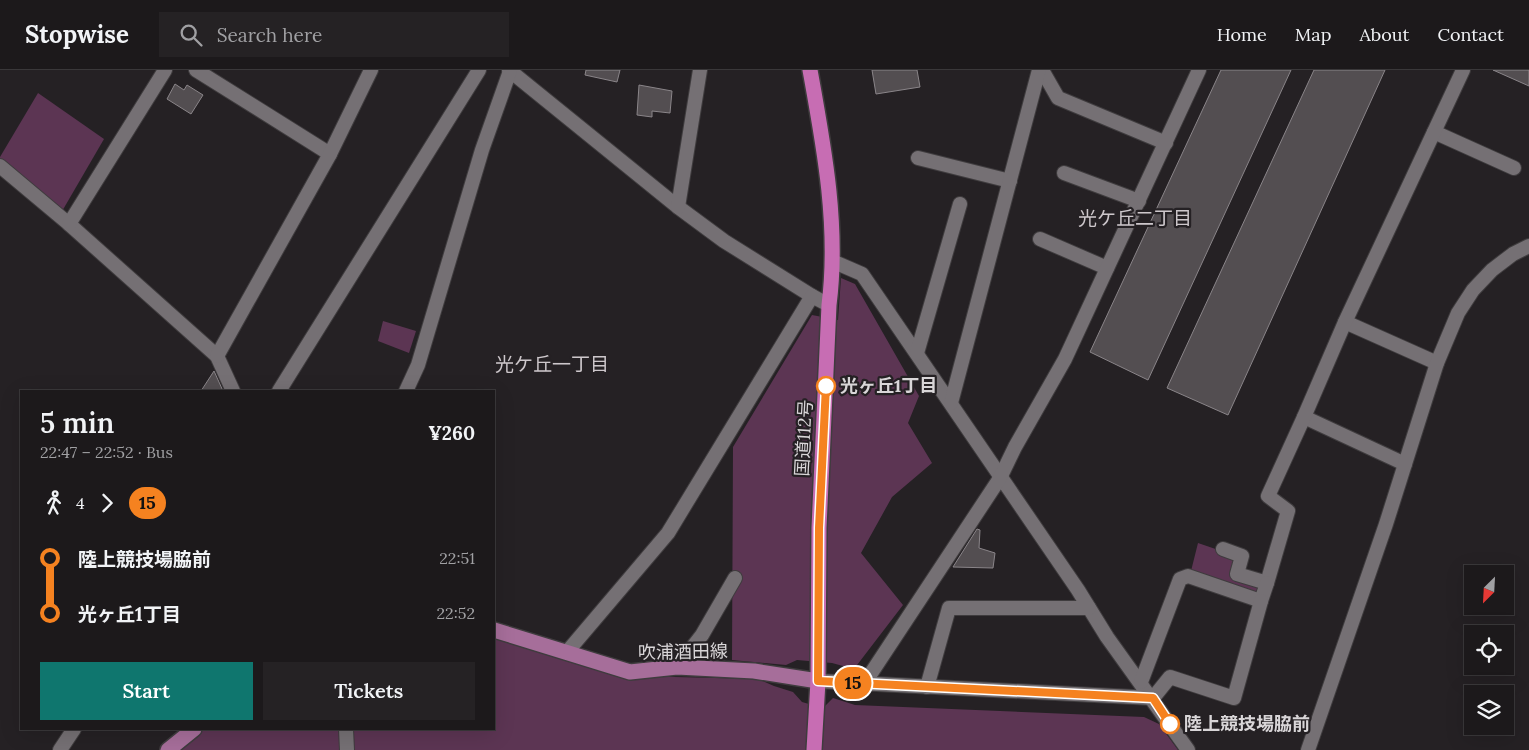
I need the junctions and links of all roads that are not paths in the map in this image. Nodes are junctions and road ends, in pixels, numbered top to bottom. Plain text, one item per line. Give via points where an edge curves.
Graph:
1 (165, 70) edge
2 (196, 70) edge
3 (371, 70) edge
4 (479, 70) edge
5 (509, 70) edge
6 (700, 70) edge
7 (810, 70) edge
8 (1041, 70) edge
9 (1199, 70) edge
10 (1463, 70) edge
11 (1434, 132) junction
12 (1166, 144) junction
13 (330, 154) junction
14 (918, 158) dead end
15 (0, 166) edge
16 (1514, 168) dead end
17 (1064, 173) dead end
18 (1010, 181) junction
19 (1138, 201) junction
20 (960, 204) dead end
21 (678, 207) junction
22 (69, 224) junction
23 (1040, 239) dead end
24 (1529, 246) edge
25 (832, 261) junction
26 (1107, 268) junction
27 (812, 296) junction
28 (829, 305) junction
29 (1345, 322) junction
30 (917, 353) junction
31 (217, 356) junction
32 (1437, 362) junction
33 (232, 390) edge
34 (280, 390) edge
35 (406, 390) edge
36 (952, 403) junction
37 (1304, 417) junction
38 (1405, 464) junction
39 (1000, 478) junction
40 (1223, 549) dead end
41 (735, 578) dead end
42 (1267, 583) junction
43 (1262, 601) junction
44 (1089, 608) junction
45 (495, 630) edge
46 (567, 652) junction
47 (677, 667) junction
48 (818, 681) junction
49 (1141, 682) junction
50 (864, 684) junction
51 (927, 687) junction
52 (1153, 698) junction
53 (73, 730) edge
54 (193, 730) edge
55 (346, 730) edge
56 (60, 750) edge
57 (168, 750) edge
58 (347, 750) edge
59 (814, 750) edge
60 (1188, 750) edge
61 (1308, 750) edge

1 - 22 street
2 - 13 street
3 - 13 street
4 - 34 street
5 - 21 street
5 - 35 street via 418,365
6 - 21 street
7 - 25 highway, 国道112号 via 828,175
8 - 12 street via 1058,98
8 - 18 street
9 - 12 street
10 - 11 street
11 - 16 street
11 - 29 street
12 - 19 street
13 - 31 street
14 - 18 street
15 - 22 street
17 - 19 street
18 - 36 street
19 - 26 street
20 - 30 street
21 - 27 street via 724,242
22 - 31 street
23 - 26 street
24 - 32 street via 1492,270 1473,290 1458,313
25 - 28 highway, 国道112号
25 - 30 street via 862,274
26 - 39 street via 1065,359
27 - 28 street
27 - 46 street via 668,533
28 - 48 highway, 国道112号 via 819,528
29 - 32 street
29 - 37 street
30 - 36 street
31 - 33 street
32 - 38 street
36 - 39 street
37 - 38 street
37 - 42 street via 1268,496 1288,511
38 - 61 street
39 - 44 street
39 - 50 street
40 - 42 street via 1242,556 1237,574
41 - 47 street via 702,635
42 - 43 street
43 - 49 street via 1188,576 1180,579
43 - 52 street via 1234,698 1170,677
44 - 49 street
44 - 51 street via 949,608
45 - 46 main road, 吹浦酒田線
46 - 47 main road, 吹浦酒田線 via 630,672
47 - 48 main road, 吹浦酒田線 via 754,671
48 - 50 street
48 - 59 highway, 国道112号
49 - 52 street
50 - 51 street
51 - 52 street
52 - 60 street
53 - 56 street
54 - 57 main road
55 - 58 street

